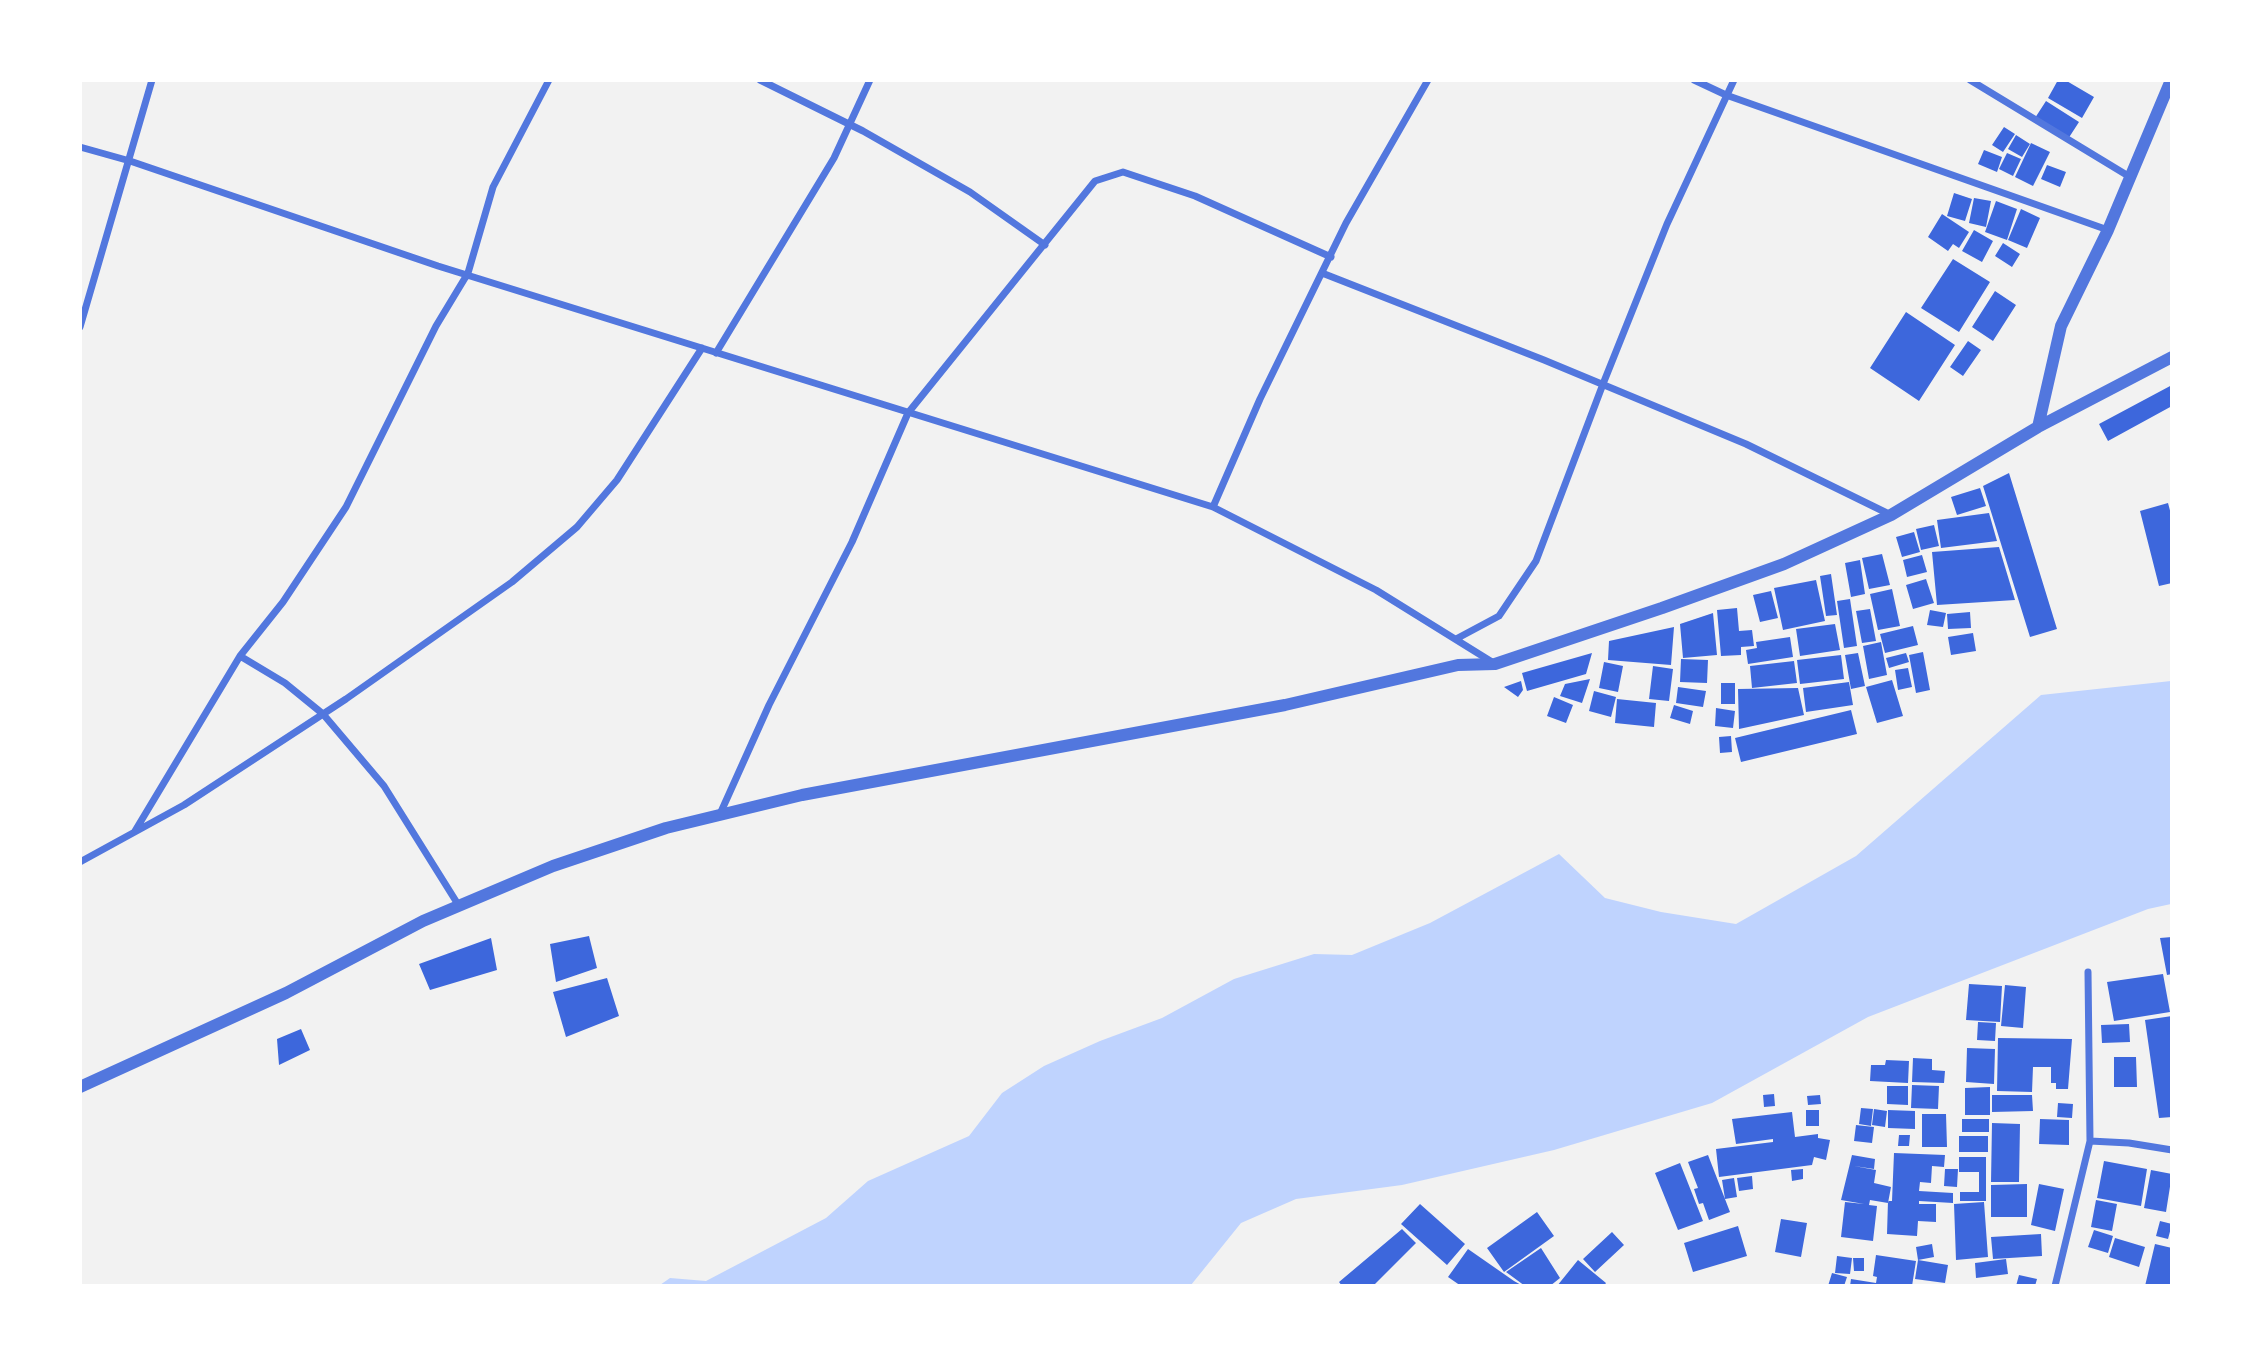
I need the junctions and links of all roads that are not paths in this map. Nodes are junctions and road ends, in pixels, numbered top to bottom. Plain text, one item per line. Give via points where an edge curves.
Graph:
1 (152, 80) edge
2 (549, 80) edge
3 (760, 80) edge
4 (870, 80) edge
5 (1429, 80) edge
6 (1694, 80) edge
7 (1734, 80) edge
8 (1969, 80) edge
9 (2171, 80) edge
10 (1726, 95) junction
11 (850, 125) junction
12 (80, 147) edge
13 (130, 161) junction
14 (2130, 177) junction
15 (2108, 230) junction
16 (1045, 245) junction
17 (1331, 257) junction
18 (467, 273) junction
19 (1322, 274) junction
20 (80, 327) edge
21 (702, 348) junction
22 (716, 353) junction
23 (2172, 357) edge
24 (1603, 384) junction
25 (908, 413) junction
26 (2038, 427) junction
27 (1213, 507) junction
28 (1891, 515) junction
29 (1457, 639) junction
30 (240, 656) junction
31 (1495, 663) junction
32 (323, 714) junction
33 (720, 815) junction
34 (135, 831) junction
35 (80, 862) edge
36 (459, 906) junction
37 (2088, 972) dead end
38 (80, 1087) edge
39 (2090, 1141) junction
40 (2172, 1150) edge
41 (2054, 1286) edge

1 - 13 street
2 - 18 street via 493,187
3 - 11 street
4 - 11 street
5 - 17 street
6 - 10 street
7 - 10 street
8 - 14 street
9 - 14 street
10 - 15 street
10 - 24 street via 1667,224
11 - 16 street via 970,192
11 - 22 street
12 - 13 street
13 - 18 street
13 - 20 street
14 - 15 street
15 - 26 street via 2061,326
16 - 17 street via 1095,181 1124,172 1195,196
16 - 25 street
17 - 19 street
18 - 21 street
18 - 30 street via 346,507
19 - 24 street
19 - 27 street
21 - 22 street
21 - 32 street via 617,480 577,527 512,582
22 - 25 street
23 - 26 street
24 - 28 street via 1746,444
24 - 29 street via 1536,561 1499,616
25 - 27 street
25 - 33 street via 852,542 769,705
26 - 28 street
27 - 29 street via 1376,590
28 - 31 street via 1784,564
29 - 31 street
30 - 32 street via 285,683
30 - 34 street
31 - 33 street via 1458,665 1285,705 802,795
32 - 34 street via 184,805
32 - 36 street via 384,786
33 - 36 street via 554,866
34 - 35 street
36 - 38 street via 286,993
37 - 39 street
39 - 40 street
39 - 41 street

